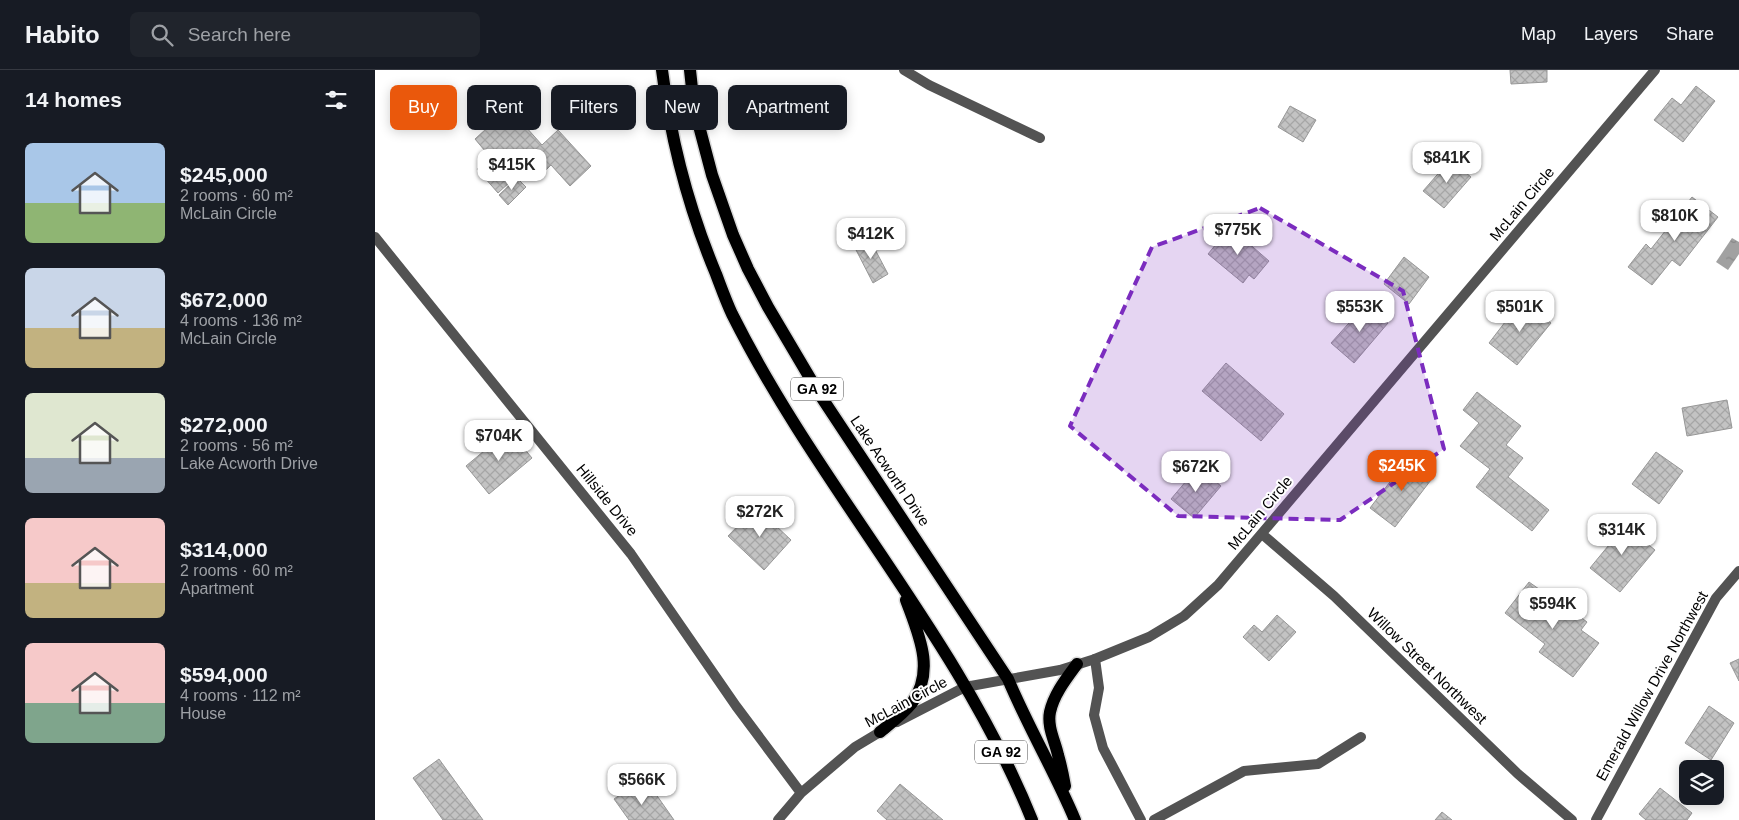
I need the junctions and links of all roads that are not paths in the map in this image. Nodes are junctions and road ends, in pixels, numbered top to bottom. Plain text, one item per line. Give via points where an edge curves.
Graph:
1 (662, 70) edge
2 (690, 70) edge
3 (904, 70) edge
4 (1655, 70) edge
5 (1040, 138) dead end
6 (375, 237) edge
7 (1262, 534) junction
8 (1739, 570) edge
9 (901, 583) junction
10 (1095, 659) junction
11 (1077, 664) junction
12 (1008, 679) junction
13 (965, 687) junction
14 (881, 732) junction
15 (1361, 737) dead end
16 (801, 793) junction
17 (1069, 805) junction
18 (778, 820) edge
19 (1032, 820) edge
20 (1075, 820) edge
21 (1141, 820) edge
22 (1154, 820) edge
23 (1572, 820) edge
24 (1596, 820) edge

1 - 9 main road, GA 92 via 670,128 685,187 731,311 794,424
2 - 12 main road, Lake Acworth Drive / GA 92 via 694,108 712,175 748,269 820,394
3 - 5 street
4 - 7 street, McLain Circle
6 - 16 street, Hillside Drive via 631,554
7 - 10 street, McLain Circle via 1218,585 1184,616 1149,637
7 - 23 street, Willow Street Northwest via 1334,596 1518,774
8 - 24 street, Emerald Willow Drive Northwest via 1716,598
9 - 13 main road, GA 92
9 - 14 main road via 925,658 925,675 911,704
10 - 11 street, McLain Circle
10 - 21 street via 1099,688 1094,716 1103,748
11 - 12 street, McLain Circle
11 - 17 main road via 1055,697 1050,714 1050,730
12 - 13 street, McLain Circle
12 - 17 main road, Lake Acworth Drive / GA 92
13 - 14 street, McLain Circle
13 - 19 main road, GA 92 via 988,725
14 - 16 street, McLain Circle via 855,747
15 - 22 street via 1318,764 1244,771
16 - 18 street, McLain Circle
17 - 20 main road, Lake Acworth Drive / GA 92

